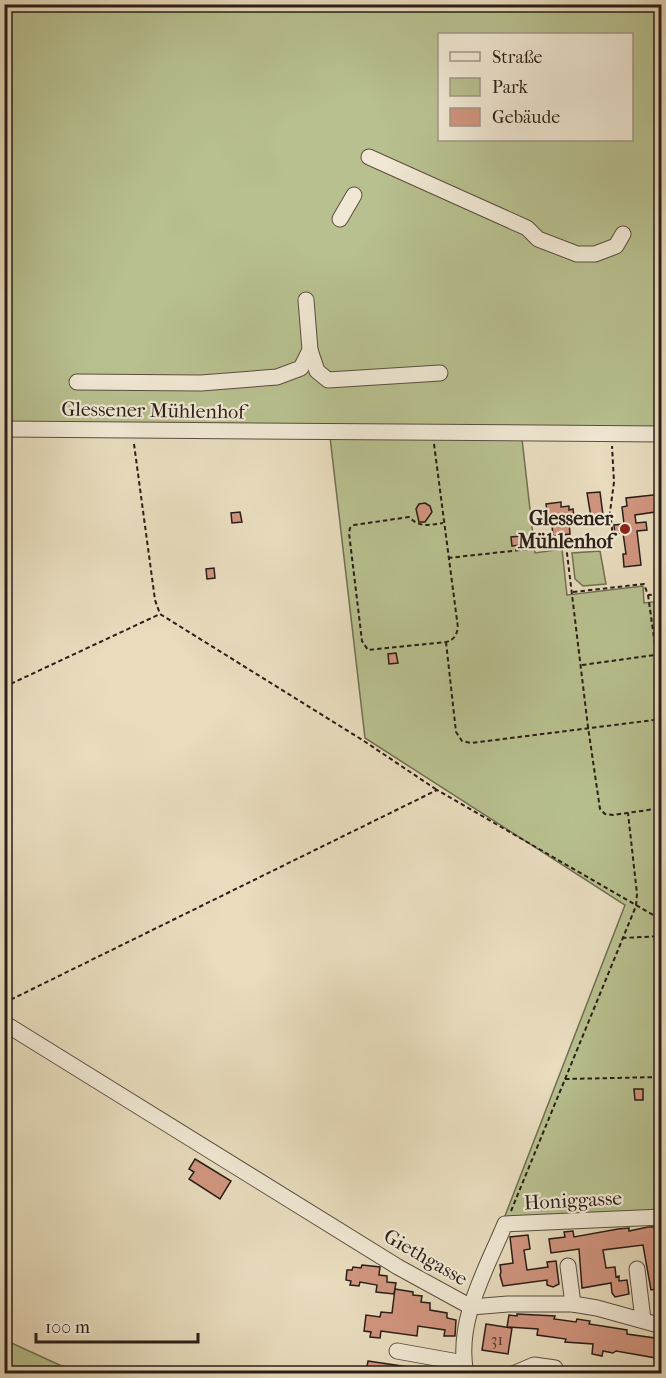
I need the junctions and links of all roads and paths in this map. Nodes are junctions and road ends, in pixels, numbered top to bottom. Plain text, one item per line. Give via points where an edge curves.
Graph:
1 (369, 158) dead end
2 (354, 195) dead end
3 (340, 219) dead end
4 (623, 234) dead end
5 (306, 300) dead end
6 (310, 350) junction
7 (440, 373) dead end
8 (77, 382) dead end
9 (4, 429) edge
10 (133, 430) junction
11 (433, 433) junction
12 (611, 434) junction
13 (662, 434) edge
14 (443, 523) junction
15 (566, 545) junction
16 (448, 558) junction
17 (573, 592) junction
18 (662, 594) edge
19 (648, 595) junction
20 (160, 614) junction
21 (446, 642) junction
22 (657, 654) junction
23 (662, 654) edge
24 (582, 665) junction
25 (4, 687) edge
26 (662, 695) edge
27 (662, 719) edge
28 (588, 728) junction
29 (437, 790) junction
30 (662, 808) edge
31 (628, 813) junction
32 (636, 906) junction
33 (662, 920) edge
34 (662, 936) edge
35 (622, 938) junction
36 (4, 1003) edge
37 (4, 1023) edge
38 (662, 1077) edge
39 (565, 1079) junction
40 (662, 1217) edge
41 (505, 1224) junction
42 (568, 1266) dead end
43 (637, 1269) dead end
44 (573, 1304) junction
45 (471, 1307) junction
46 (643, 1320) junction
47 (662, 1326) edge
48 (397, 1351) dead end
49 (465, 1368) edge
50 (555, 1368) dead end
51 (513, 1374) edge

1 - 4 street via 577,254 595,254 616,246
2 - 3 street
5 - 6 street
6 - 7 street via 317,371 328,380
6 - 8 street via 301,368 277,377 201,383
9 - 10 street, Glessener Mühlenhof
10 - 11 street, Glessener Mühlenhof
10 - 20 path
11 - 12 street, Glessener Mühlenhof
11 - 14 path
12 - 13 street, Glessener Mühlenhof
12 - 15 path via 613,537
14 - 16 path
14 - 21 path via 424,526 409,517 354,525 349,533 362,641 368,650
15 - 16 path
15 - 17 path
16 - 21 path via 458,628 452,640
17 - 19 path via 645,584
17 - 24 path
18 - 19 path
19 - 22 path
20 - 25 path
20 - 29 path
21 - 28 path via 456,732 462,741
22 - 23 path
22 - 24 path
22 - 26 path
24 - 28 path
27 - 28 path
28 - 31 path via 600,809 605,814
29 - 32 path
29 - 36 path
30 - 31 path
31 - 32 path
32 - 33 path
32 - 35 path
34 - 35 path
35 - 39 path
37 - 45 street, Giethgasse via 398,1267
38 - 39 path
39 - 41 path
40 - 41 street, Honiggasse
41 - 45 street, Honiggasse
42 - 44 street
43 - 46 street
44 - 45 street, Giethgasse
44 - 46 street, Giethgasse
45 - 49 street, Honiggasse via 465,1334
46 - 47 street, Giethgasse
48 - 49 street
50 - 51 street via 534,1365

